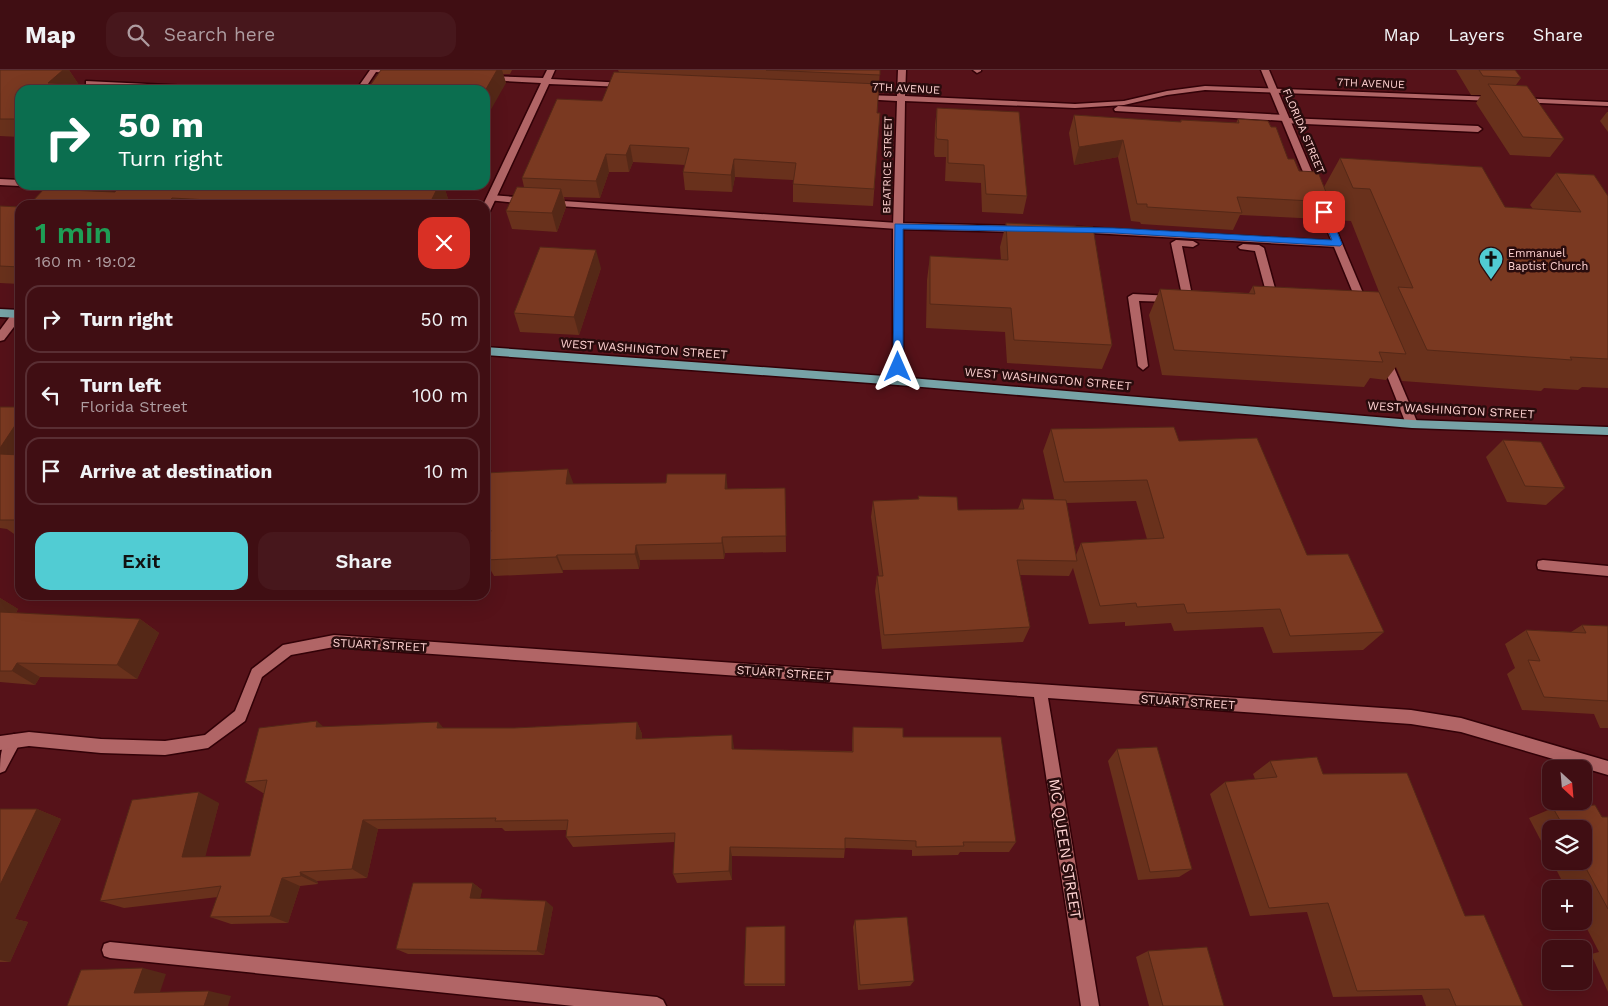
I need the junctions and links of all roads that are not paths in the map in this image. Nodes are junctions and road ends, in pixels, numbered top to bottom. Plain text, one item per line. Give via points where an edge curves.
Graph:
1 (375, 70) edge
2 (551, 70) edge
3 (902, 70) edge
4 (1265, 70) edge
5 (404, 72) edge
6 (482, 77) edge
7 (546, 82) junction
8 (89, 83) edge
9 (129, 85) edge
10 (364, 85) edge
11 (630, 86) edge
12 (1273, 90) junction
13 (854, 96) edge
14 (901, 99) junction
15 (1608, 104) edge
16 (1075, 106) junction
17 (1286, 119) junction
18 (1478, 129) dead end
19 (0, 182) edge
20 (15, 183) edge
21 (491, 198) joint
22 (898, 226) junction
23 (1026, 229) edge
24 (1065, 230) edge
25 (1337, 244) junction
26 (1275, 304) edge
27 (1363, 311) edge
28 (0, 313) edge
29 (15, 314) edge
30 (15, 319) edge
31 (0, 337) edge
32 (1380, 345) edge
33 (490, 351) edge
34 (1143, 366) dead end
35 (898, 381) junction
36 (1412, 424) junction
37 (1608, 431) edge
38 (1544, 565) dead end
39 (1608, 570) edge
40 (1040, 692) junction
41 (7, 742) edge
42 (0, 766) edge
43 (1608, 768) edge
44 (110, 950) dead end
45 (657, 1006) edge
46 (1090, 1006) edge

1 - 5 street
1 - 10 street
2 - 7 street
3 - 14 street, BEATRICE STREET
4 - 12 street, FLORIDA STREET
6 - 7 street
7 - 11 street
7 - 21 street
8 - 9 street
12 - 15 street, 7TH AVENUE
12 - 16 street, 7TH AVENUE via 1189,90 1124,103
12 - 17 street, FLORIDA STREET
13 - 14 street, 7TH AVENUE
14 - 16 street, 7TH AVENUE
14 - 22 street, BEATRICE STREET
16 - 17 street, 7TH AVENUE
17 - 18 street, 7TH AVENUE
17 - 25 street, FLORIDA STREET
19 - 20 street
21 - 22 street
22 - 23 street
22 - 35 street, BEATRICE STREET
24 - 25 street via 1114,230
25 - 27 street, FLORIDA STREET
26 - 34 street via 1259,248 1176,243 1192,300 1133,297
28 - 29 main road
30 - 31 street
32 - 36 street
33 - 35 main road, WEST WASHINGTON STREET
35 - 36 main road, WEST WASHINGTON STREET
36 - 37 main road, WEST WASHINGTON STREET
38 - 39 street
40 - 41 street, STUART STREET via 334,641 288,649 257,673 240,716 208,741 165,748 29,739
40 - 43 street, STUART STREET via 1410,717 1461,725
40 - 46 street, MC QUEEN STREET
41 - 42 street
44 - 45 street

